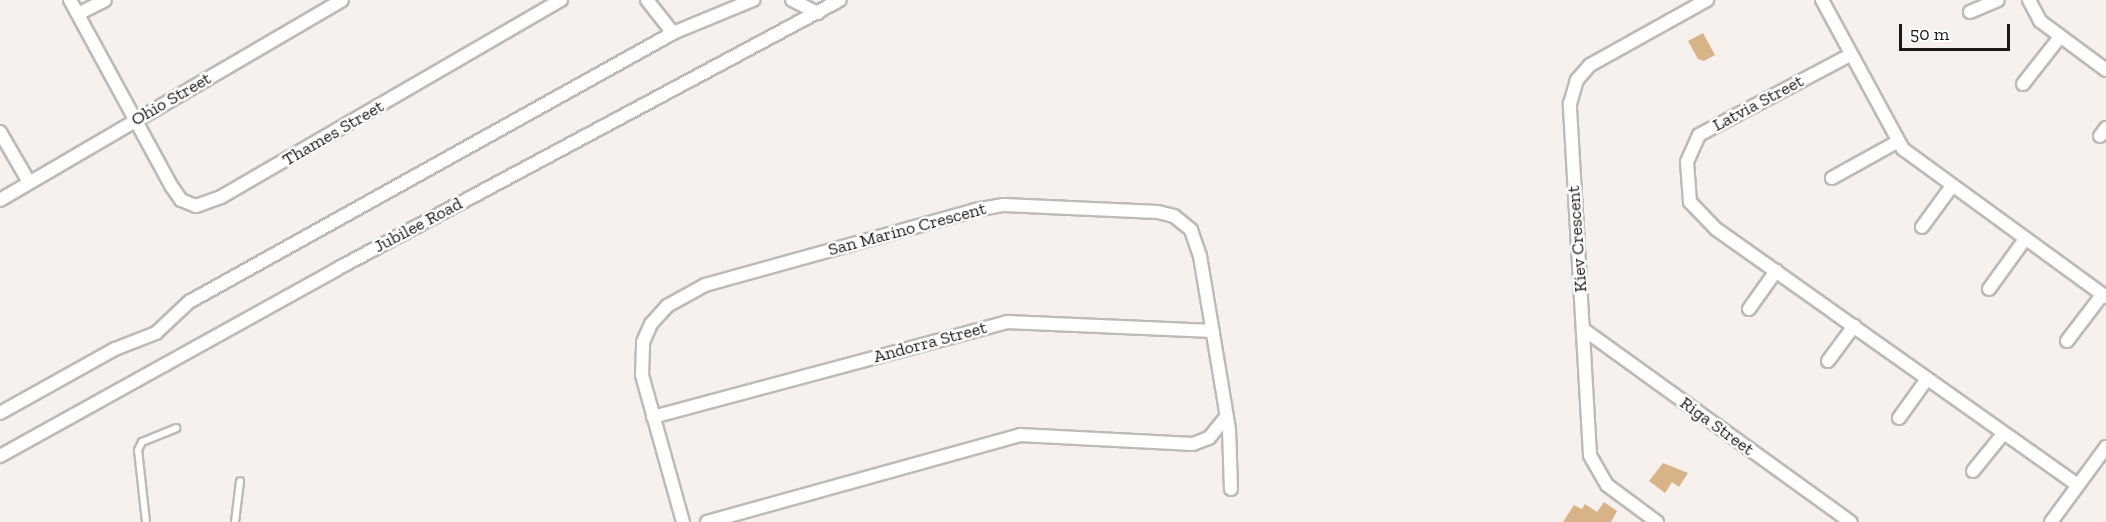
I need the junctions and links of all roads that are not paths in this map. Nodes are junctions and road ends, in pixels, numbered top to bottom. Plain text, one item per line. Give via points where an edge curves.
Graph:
1 (70, 0) edge
2 (105, 0) edge
3 (342, 0) edge
4 (561, 0) edge
5 (647, 0) edge
6 (753, 0) edge
7 (792, 0) edge
8 (840, 0) edge
9 (1707, 0) edge
10 (1822, 0) edge
11 (1998, 0) edge
12 (2029, 0) edge
13 (1970, 12) dead end
14 (818, 13) junction
15 (78, 14) junction
16 (673, 33) junction
17 (2060, 37) junction
18 (1850, 54) junction
19 (2106, 70) edge
20 (2023, 84) dead end
21 (135, 120) junction
22 (0, 132) edge
23 (1897, 142) junction
24 (1832, 178) dead end
25 (29, 183) junction
26 (1952, 186) junction
27 (0, 200) edge
28 (1922, 227) dead end
29 (2025, 239) junction
30 (1776, 271) junction
31 (1989, 289) dead end
32 (2104, 296) edge
33 (1749, 309) dead end
34 (1854, 326) junction
35 (1583, 329) junction
36 (1213, 331) junction
37 (2067, 341) dead end
38 (1828, 361) dead end
39 (1927, 379) junction
40 (0, 413) edge
41 (1227, 416) junction
42 (653, 417) junction
43 (1899, 418) dead end
44 (176, 428) dead end
45 (2002, 434) junction
46 (2106, 447) edge
47 (0, 456) edge
48 (1973, 471) dead end
49 (240, 482) dead end
50 (2078, 485) junction
51 (1231, 489) dead end
52 (146, 522) edge
53 (235, 522) edge
54 (683, 522) edge
55 (706, 522) edge
56 (1657, 522) edge
57 (1851, 522) edge
58 (2051, 522) edge

1 - 15 street
2 - 15 street
3 - 21 street, Ohio Street
4 - 21 street, Thames Street via 207,204 196,206 181,200
5 - 16 street
6 - 16 street
7 - 14 street
8 - 14 street, Jubilee Road
9 - 35 street, Kiev Crescent via 1598,59 1585,70 1572,93 1569,114
10 - 18 street
11 - 13 street
12 - 17 street via 2040,21
14 - 47 street, Jubilee Road via 367,253
15 - 21 street
16 - 40 street via 189,302 156,333 115,349
17 - 19 street
17 - 20 street
18 - 23 street
18 - 30 street, Latvia Street via 1711,127 1690,149 1687,185 1693,208
21 - 25 street, Ohio Street
22 - 25 street
23 - 24 street
23 - 26 street
25 - 27 street, Ohio Street
26 - 28 street
26 - 29 street
29 - 31 street
29 - 32 street
30 - 33 street
30 - 34 street, Latvia Street
32 - 37 street
34 - 38 street
34 - 39 street, Latvia Street
35 - 56 street, Kiev Crescent via 1593,464 1607,485
35 - 57 street, Riga Street
36 - 41 street, San Marino Crescent
36 - 42 street, Andorra Street via 1007,322
36 - 42 street, San Marino Crescent via 1197,242 1188,226 1174,216 1158,212 995,206 684,293 658,315 643,342 642,375
39 - 43 street
39 - 45 street, Latvia Street
41 - 51 street, San Marino Crescent
41 - 55 street via 1209,438 1193,444 1020,435
42 - 54 street, San Marino Crescent
44 - 52 lane via 142,442 138,450
45 - 48 street
45 - 50 street, Latvia Street
46 - 50 street
49 - 53 lane
50 - 58 street

